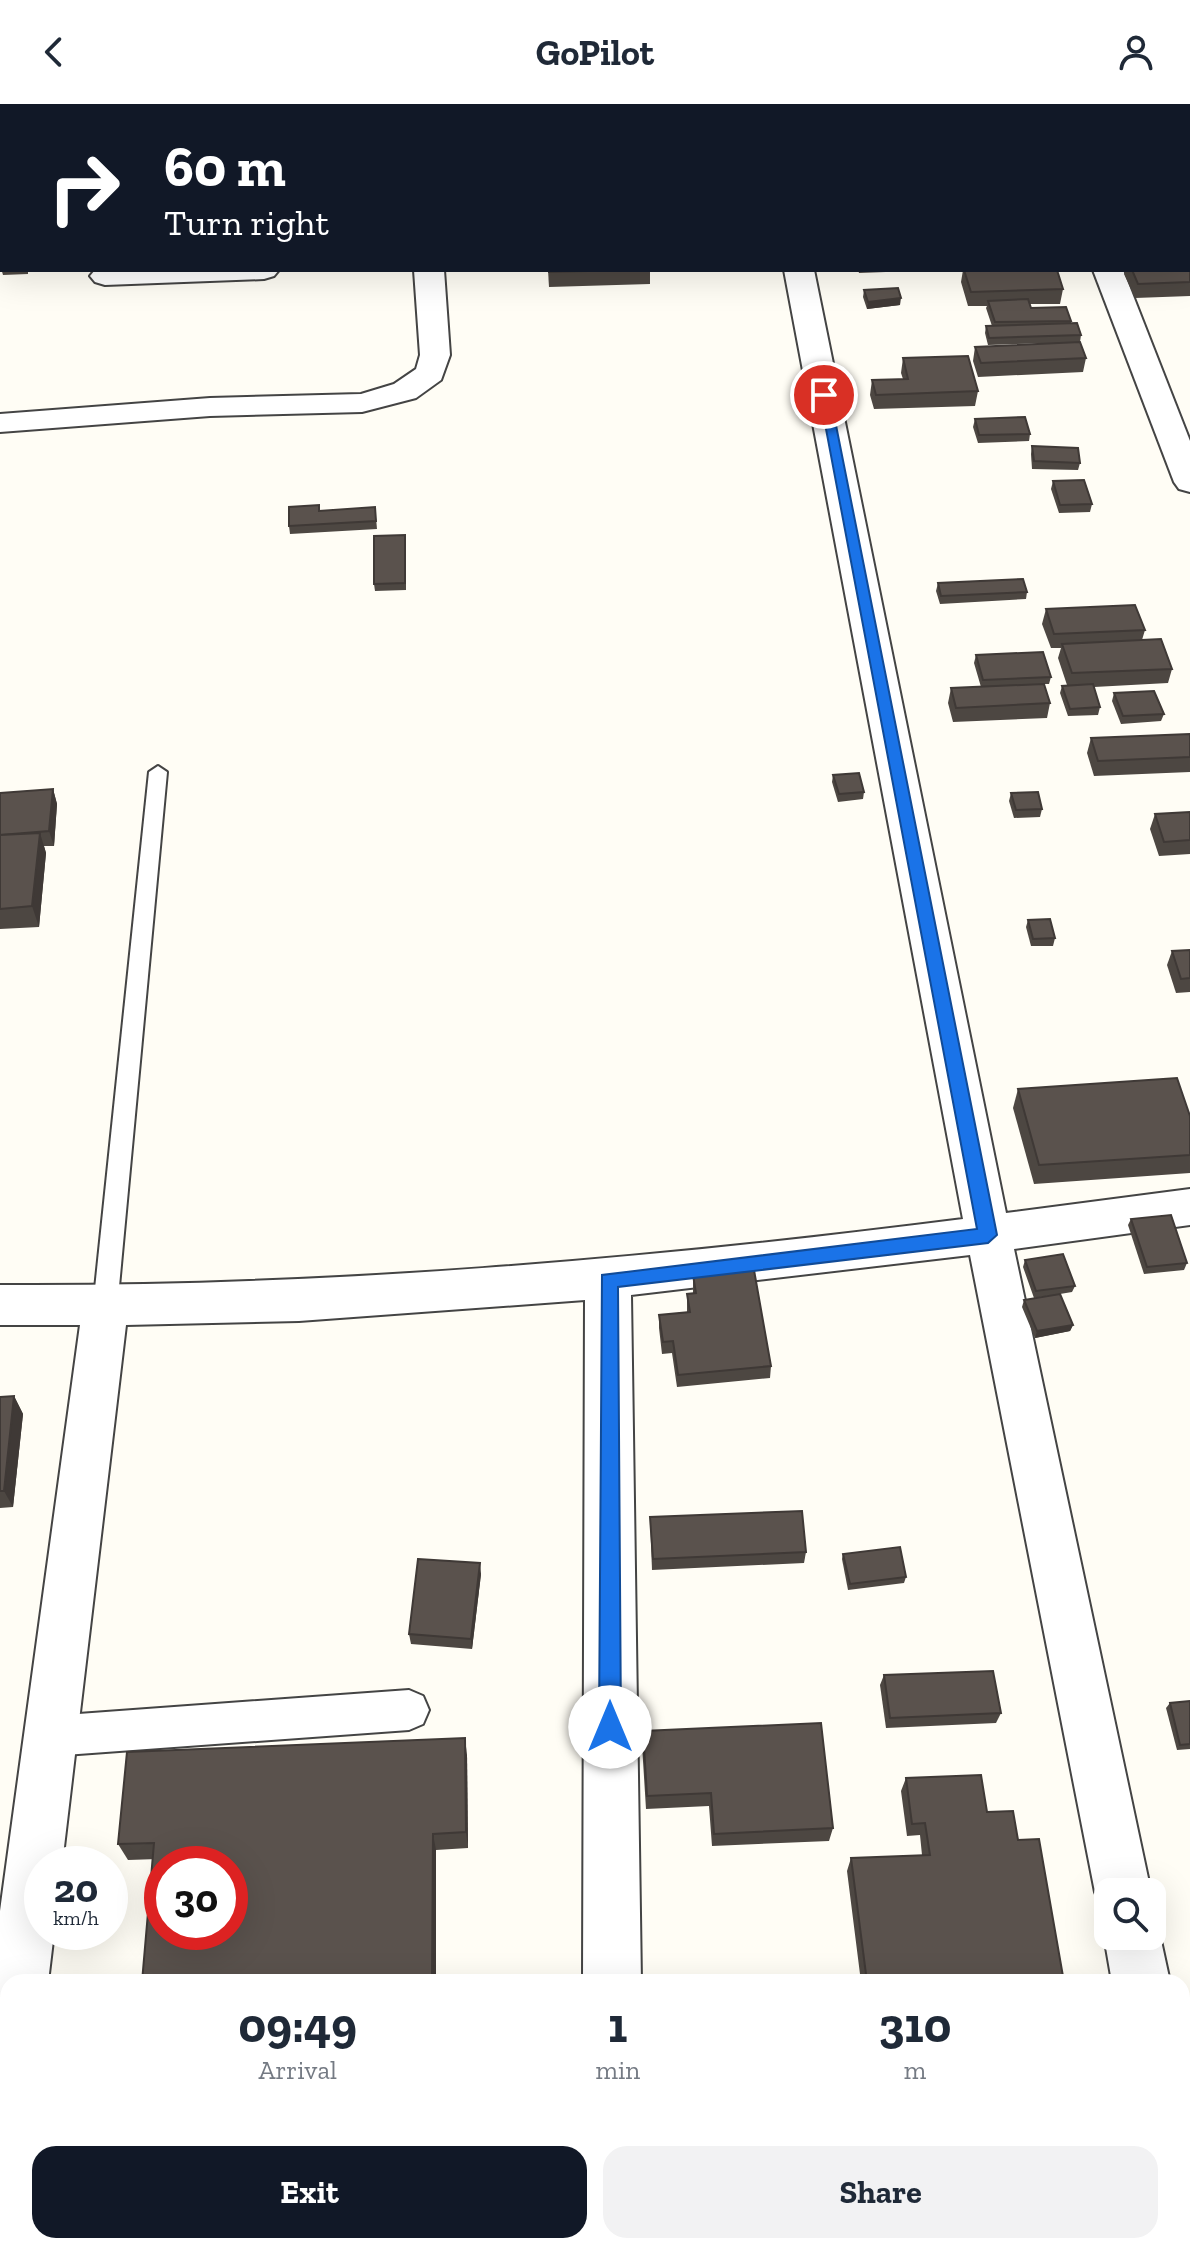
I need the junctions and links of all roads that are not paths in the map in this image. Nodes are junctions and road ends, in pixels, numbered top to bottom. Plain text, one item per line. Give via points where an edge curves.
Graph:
1 (211, 272) edge
2 (429, 272) edge
3 (799, 272) edge
4 (1109, 272) edge
5 (105, 276) dead end
6 (0, 423) edge
7 (1190, 482) edge
8 (158, 772) dead end
9 (1190, 1207) edge
10 (988, 1235) junction
11 (608, 1281) junction
12 (0, 1305) edge
13 (105, 1308) junction
14 (409, 1710) dead end
15 (51, 1736) junction
16 (1120, 1878) edge
17 (1135, 1950) edge
18 (20, 1974) edge
19 (612, 1974) edge
20 (1139, 1974) edge

1 - 5 street
2 - 6 street via 435,355 430,373 405,391 362,403 210,407
3 - 10 street
4 - 7 street
8 - 13 lane
9 - 10 street
10 - 11 street
10 - 16 street
11 - 13 street
11 - 19 street
12 - 13 street
13 - 15 street
14 - 15 street
15 - 18 street
17 - 20 street

